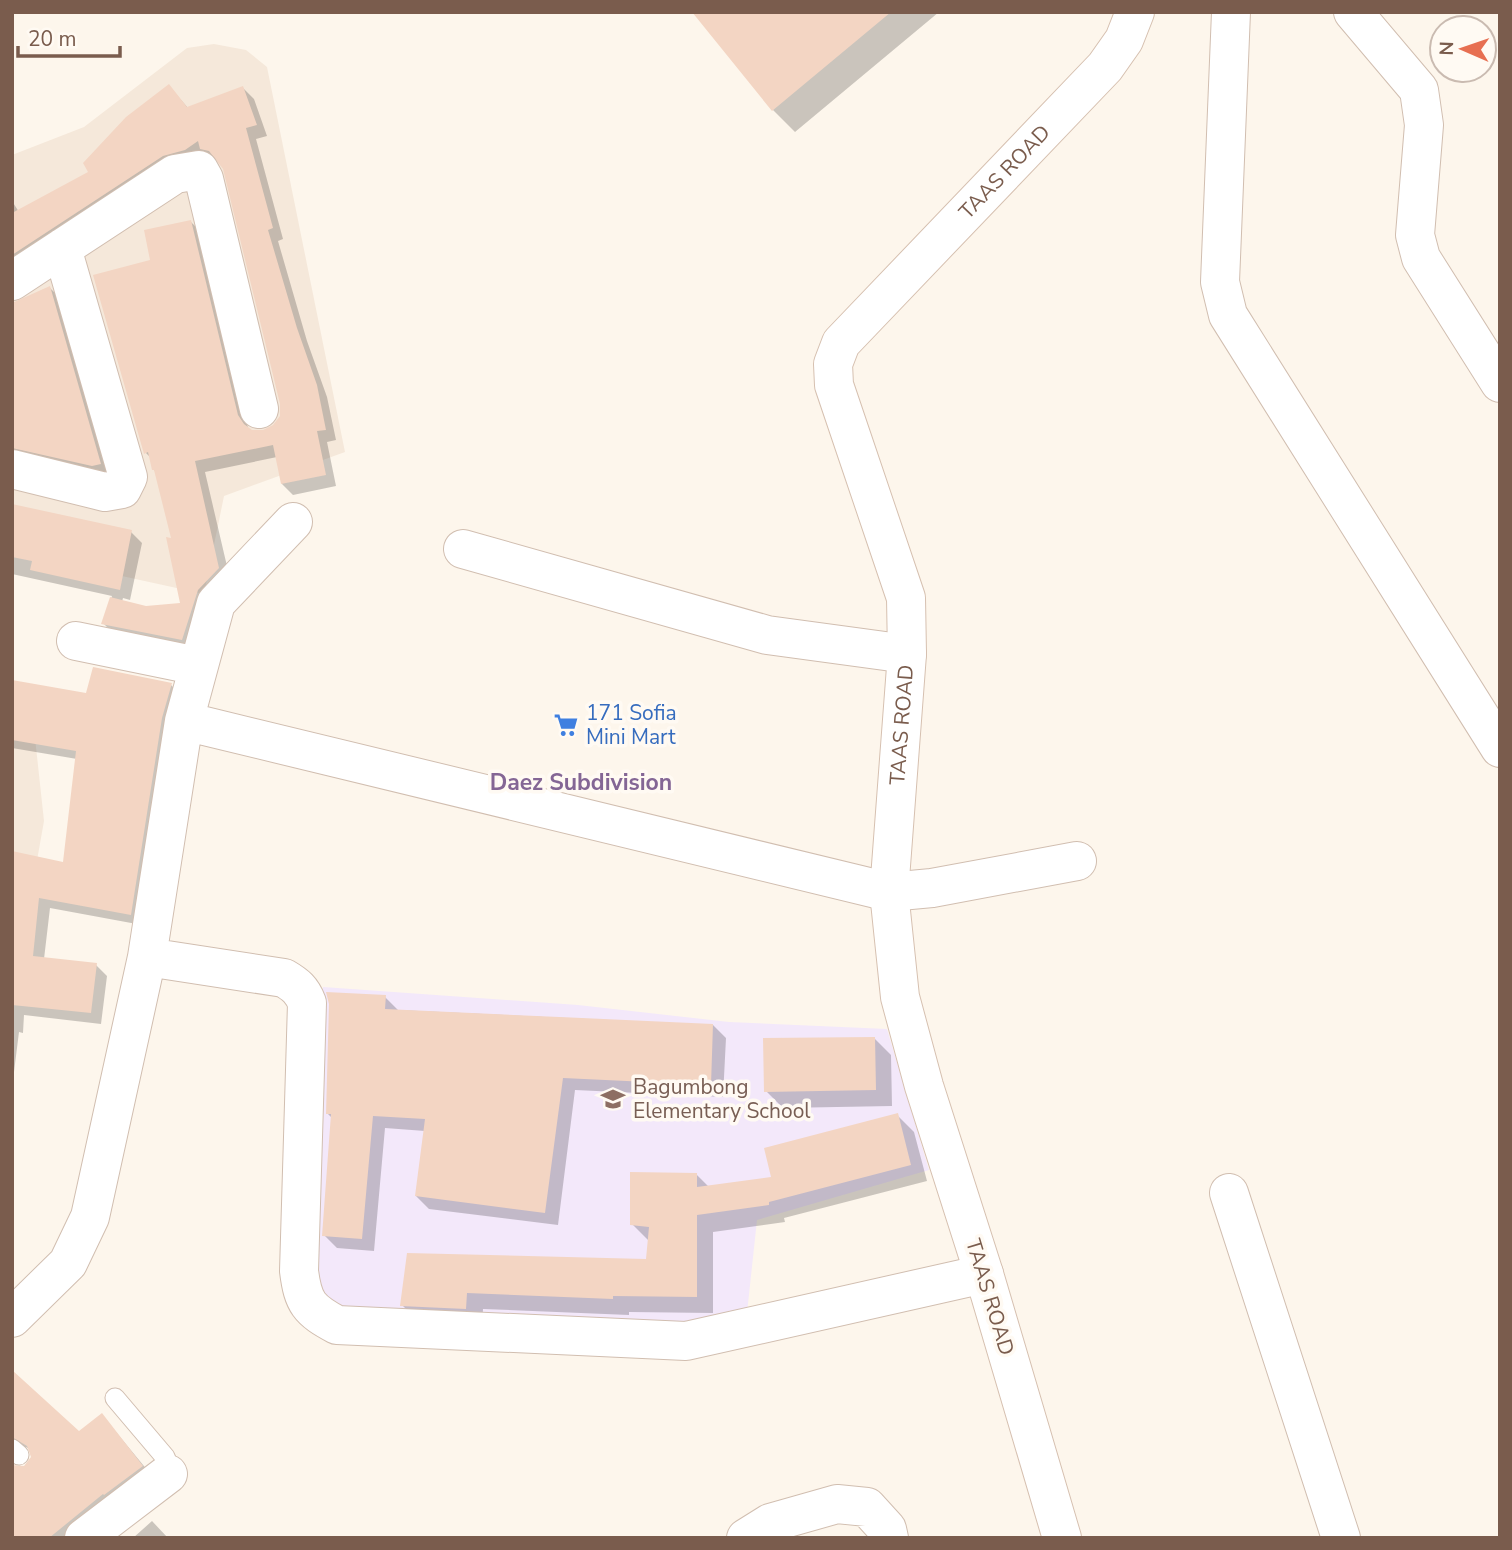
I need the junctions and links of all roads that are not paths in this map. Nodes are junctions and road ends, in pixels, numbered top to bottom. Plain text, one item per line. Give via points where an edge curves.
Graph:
1 (1135, 12) edge
2 (1231, 12) edge
3 (1353, 12) edge
4 (62, 248) junction
5 (12, 281) edge
6 (1500, 383) edge
7 (259, 409) dead end
8 (12, 468) edge
9 (293, 522) dead end
10 (463, 549) dead end
11 (76, 641) dead end
12 (907, 654) junction
13 (198, 666) junction
14 (184, 721) junction
15 (1500, 748) edge
16 (1077, 861) dead end
17 (889, 892) junction
18 (148, 957) junction
19 (1229, 1194) dead end
20 (984, 1274) junction
21 (12, 1318) edge
22 (115, 1398) dead end
23 (168, 1474) joint
24 (92, 1535) edge
25 (746, 1538) edge
26 (889, 1538) edge
27 (1062, 1538) edge
28 (1341, 1538) edge

1 - 12 street, TAAS ROAD via 1124,40 1105,67 841,343 833,365 834,385 906,598
2 - 15 street via 1220,282 1228,315
3 - 6 street via 1419,90 1424,125 1415,235 1421,258
4 - 5 street
4 - 7 street via 175,174 199,170
4 - 8 street via 128,477 122,489 105,492
9 - 13 street via 216,603
10 - 12 street via 767,635
11 - 13 street
12 - 17 street, TAAS ROAD
13 - 14 street
14 - 17 street
14 - 18 street
16 - 17 street
17 - 20 street, TAAS ROAD via 900,997
18 - 20 street via 284,978 303,992 307,1003 301,1292 308,1306 337,1325 686,1341
18 - 21 street via 90,1217 68,1262
19 - 28 street
20 - 27 street, TAAS ROAD
22 - 23 lane via 166,1457
23 - 24 street
25 - 26 street via 770,1523 837,1504 867,1507 887,1529

